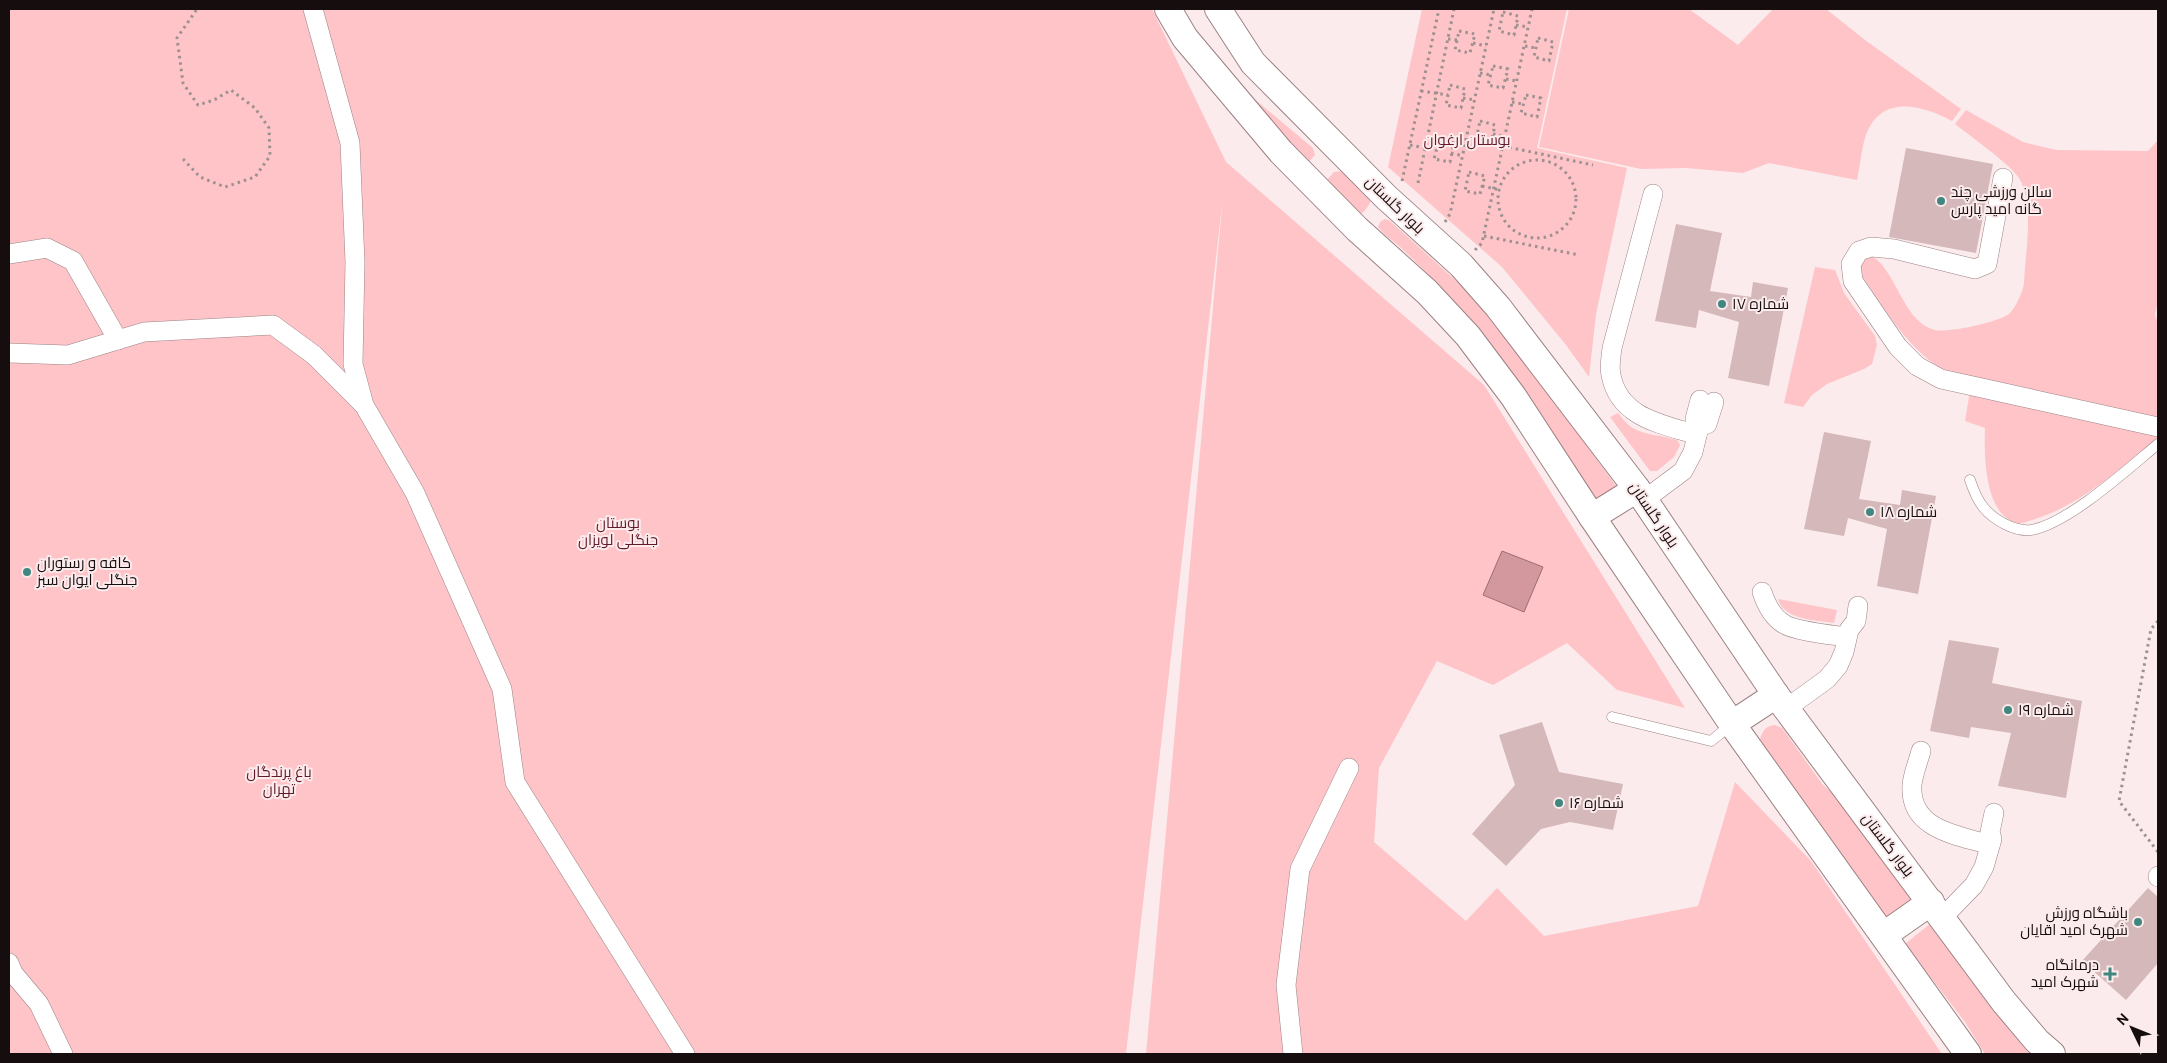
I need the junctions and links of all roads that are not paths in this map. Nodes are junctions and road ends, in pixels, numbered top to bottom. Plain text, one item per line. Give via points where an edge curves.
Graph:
1 (313, 9) edge
2 (1168, 9) edge
3 (1218, 9) edge
4 (2003, 178) dead end
5 (1653, 194) dead end
6 (1386, 197) junction
7 (1358, 229) junction
8 (9, 254) edge
9 (118, 340) junction
10 (9, 353) edge
11 (1707, 401) dead end
12 (364, 405) junction
13 (2158, 427) edge
14 (1698, 431) junction
15 (2158, 444) edge
16 (1970, 480) dead end
17 (1641, 494) junction
18 (1592, 518) junction
19 (1762, 592) dead end
20 (1852, 606) dead end
21 (1848, 634) junction
22 (1782, 701) junction
23 (1612, 717) dead end
24 (1732, 724) junction
25 (1921, 751) dead end
26 (1350, 768) dead end
27 (1999, 814) dead end
28 (1991, 842) junction
29 (1936, 910) junction
30 (1884, 936) junction
31 (9, 963) edge
32 (63, 1054) edge
33 (685, 1054) edge
34 (1293, 1054) edge
35 (1968, 1054) edge
36 (2052, 1054) edge

1 - 12 street via 350,143 355,262 353,364
2 - 7 main road via 1185,38 1281,152
3 - 6 main road, بلوار گلستان via 1252,63
4 - 13 street via 1987,264 1975,269 1894,249 1871,247 1859,251 1851,264 1853,281 1898,347 1917,366 1941,379
5 - 14 street via 1612,348 1610,374 1618,396 1631,411
6 - 7 main road
6 - 17 main road, بلوار گلستان via 1460,265 1498,307
7 - 18 main road via 1427,292 1468,336 1513,396
8 - 9 street via 47,248 73,261
9 - 10 street via 68,355
9 - 12 street via 144,332 273,325 314,356
11 - 14 street via 1695,419
12 - 33 street via 415,493 502,689 515,782
14 - 17 street via 1693,452 1683,471
15 - 16 lane via 2079,506 2030,530 2014,528 1996,519 1984,508
17 - 18 main road
17 - 22 main road, بلوار گلستان
18 - 24 main road
19 - 21 street via 1767,605 1785,625
20 - 21 street via 1856,621
21 - 22 street via 1838,666 1827,679
22 - 24 main road
22 - 29 main road, بلوار گلستان
23 - 24 lane via 1711,741
24 - 30 main road
25 - 28 street via 1912,796 1928,825
26 - 34 street via 1300,869 1286,985
27 - 28 street via 1990,832
28 - 29 street via 1984,867 1974,885
29 - 30 main road
29 - 36 main road, بلوار گلستان via 2004,1002
30 - 35 main road
31 - 32 street via 12,973 39,1004

